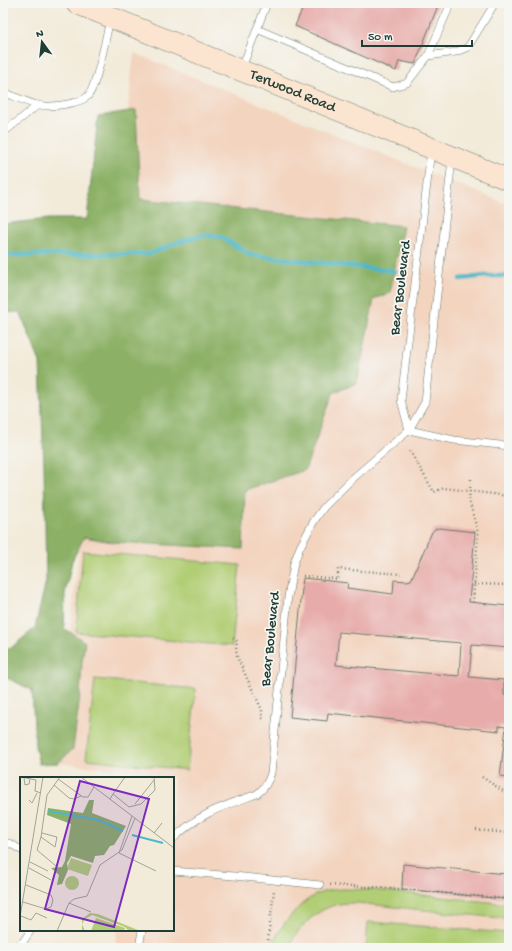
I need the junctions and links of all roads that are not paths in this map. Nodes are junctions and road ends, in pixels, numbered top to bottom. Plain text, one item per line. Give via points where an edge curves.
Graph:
1 (76, 3) edge
2 (267, 3) edge
3 (451, 3) edge
4 (495, 3) edge
5 (111, 16) junction
6 (257, 30) junction
7 (428, 56) junction
8 (241, 71) junction
9 (3, 92) edge
10 (38, 105) junction
11 (3, 133) edge
12 (431, 148) junction
13 (453, 157) junction
14 (509, 180) edge
15 (409, 430) junction
16 (509, 446) edge
17 (174, 838) edge
18 (3, 842) edge
19 (20, 849) edge
20 (174, 871) edge
21 (320, 885) road end
22 (29, 931) edge
23 (142, 931) edge
24 (14, 948) edge
25 (139, 948) edge

1 - 5 street, Terwood Road
2 - 6 lane
3 - 7 lane
4 - 7 lane via 468,47 456,52
5 - 8 street, Terwood Road
5 - 10 lane via 95,83 87,96 76,102
6 - 7 lane via 393,87 407,83
6 - 8 lane
8 - 12 street, Terwood Road
9 - 10 lane
10 - 11 lane
12 - 13 street, Terwood Road
12 - 15 lane, Bear Boulevard via 401,400
13 - 14 street, Terwood Road
13 - 15 lane, Bear Boulevard via 425,402
15 - 16 lane via 454,440
15 - 17 lane, Bear Boulevard via 332,498 314,521 300,547 291,575 288,597 268,783 257,794 196,819
18 - 19 lane
20 - 21 lane
22 - 24 lane via 23,942
23 - 25 lane

